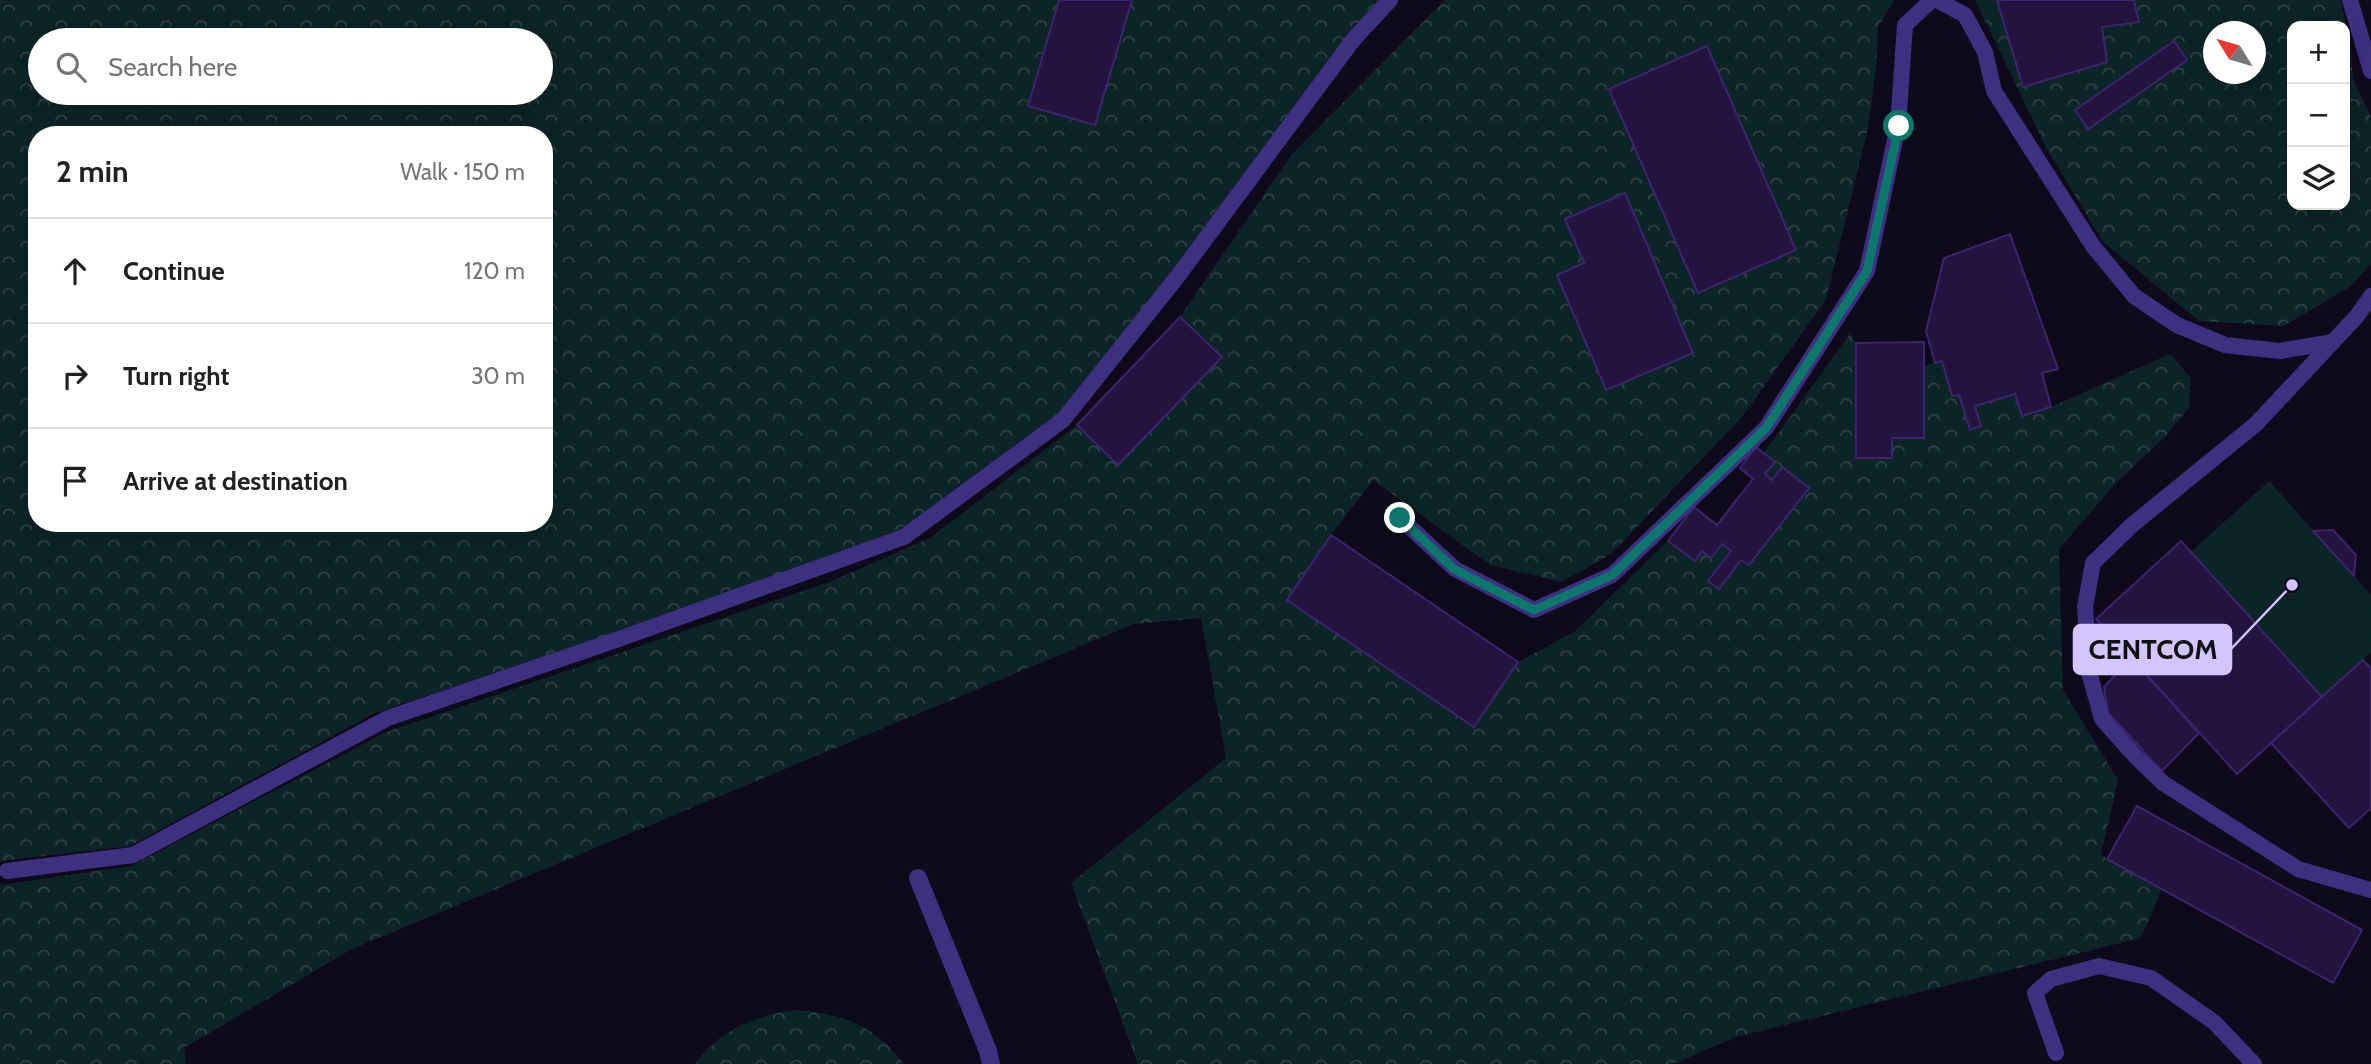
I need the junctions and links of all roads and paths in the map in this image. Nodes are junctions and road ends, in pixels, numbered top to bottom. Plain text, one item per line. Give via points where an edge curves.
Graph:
1 (1390, 0) edge
2 (1932, 0) edge
3 (1937, 0) edge
4 (2350, 0) edge
5 (2371, 71) edge
6 (2371, 296) edge
7 (2333, 342) junction
8 (1400, 518) dead end
9 (6, 871) dead end
10 (918, 878) dead end
11 (2371, 890) edge
12 (2056, 1053) dead end
13 (991, 1064) edge
14 (2254, 1064) edge

1 - 9 lane via 1353,40 1178,276 1063,420 904,537 388,718 133,855
2 - 8 lane via 1905,25 1899,126 1867,271 1766,428 1612,575 1534,610 1454,569
3 - 7 lane via 1965,15 1985,52 1994,91 2093,246 2134,296 2177,325 2225,345 2280,351
4 - 5 lane
6 - 7 lane
7 - 11 lane via 2256,424 2132,525 2093,563 2085,607 2089,672 2102,719 2163,783 2298,869
10 - 13 street
12 - 14 lane via 2035,993 2051,979 2099,966 2151,978 2214,1022

